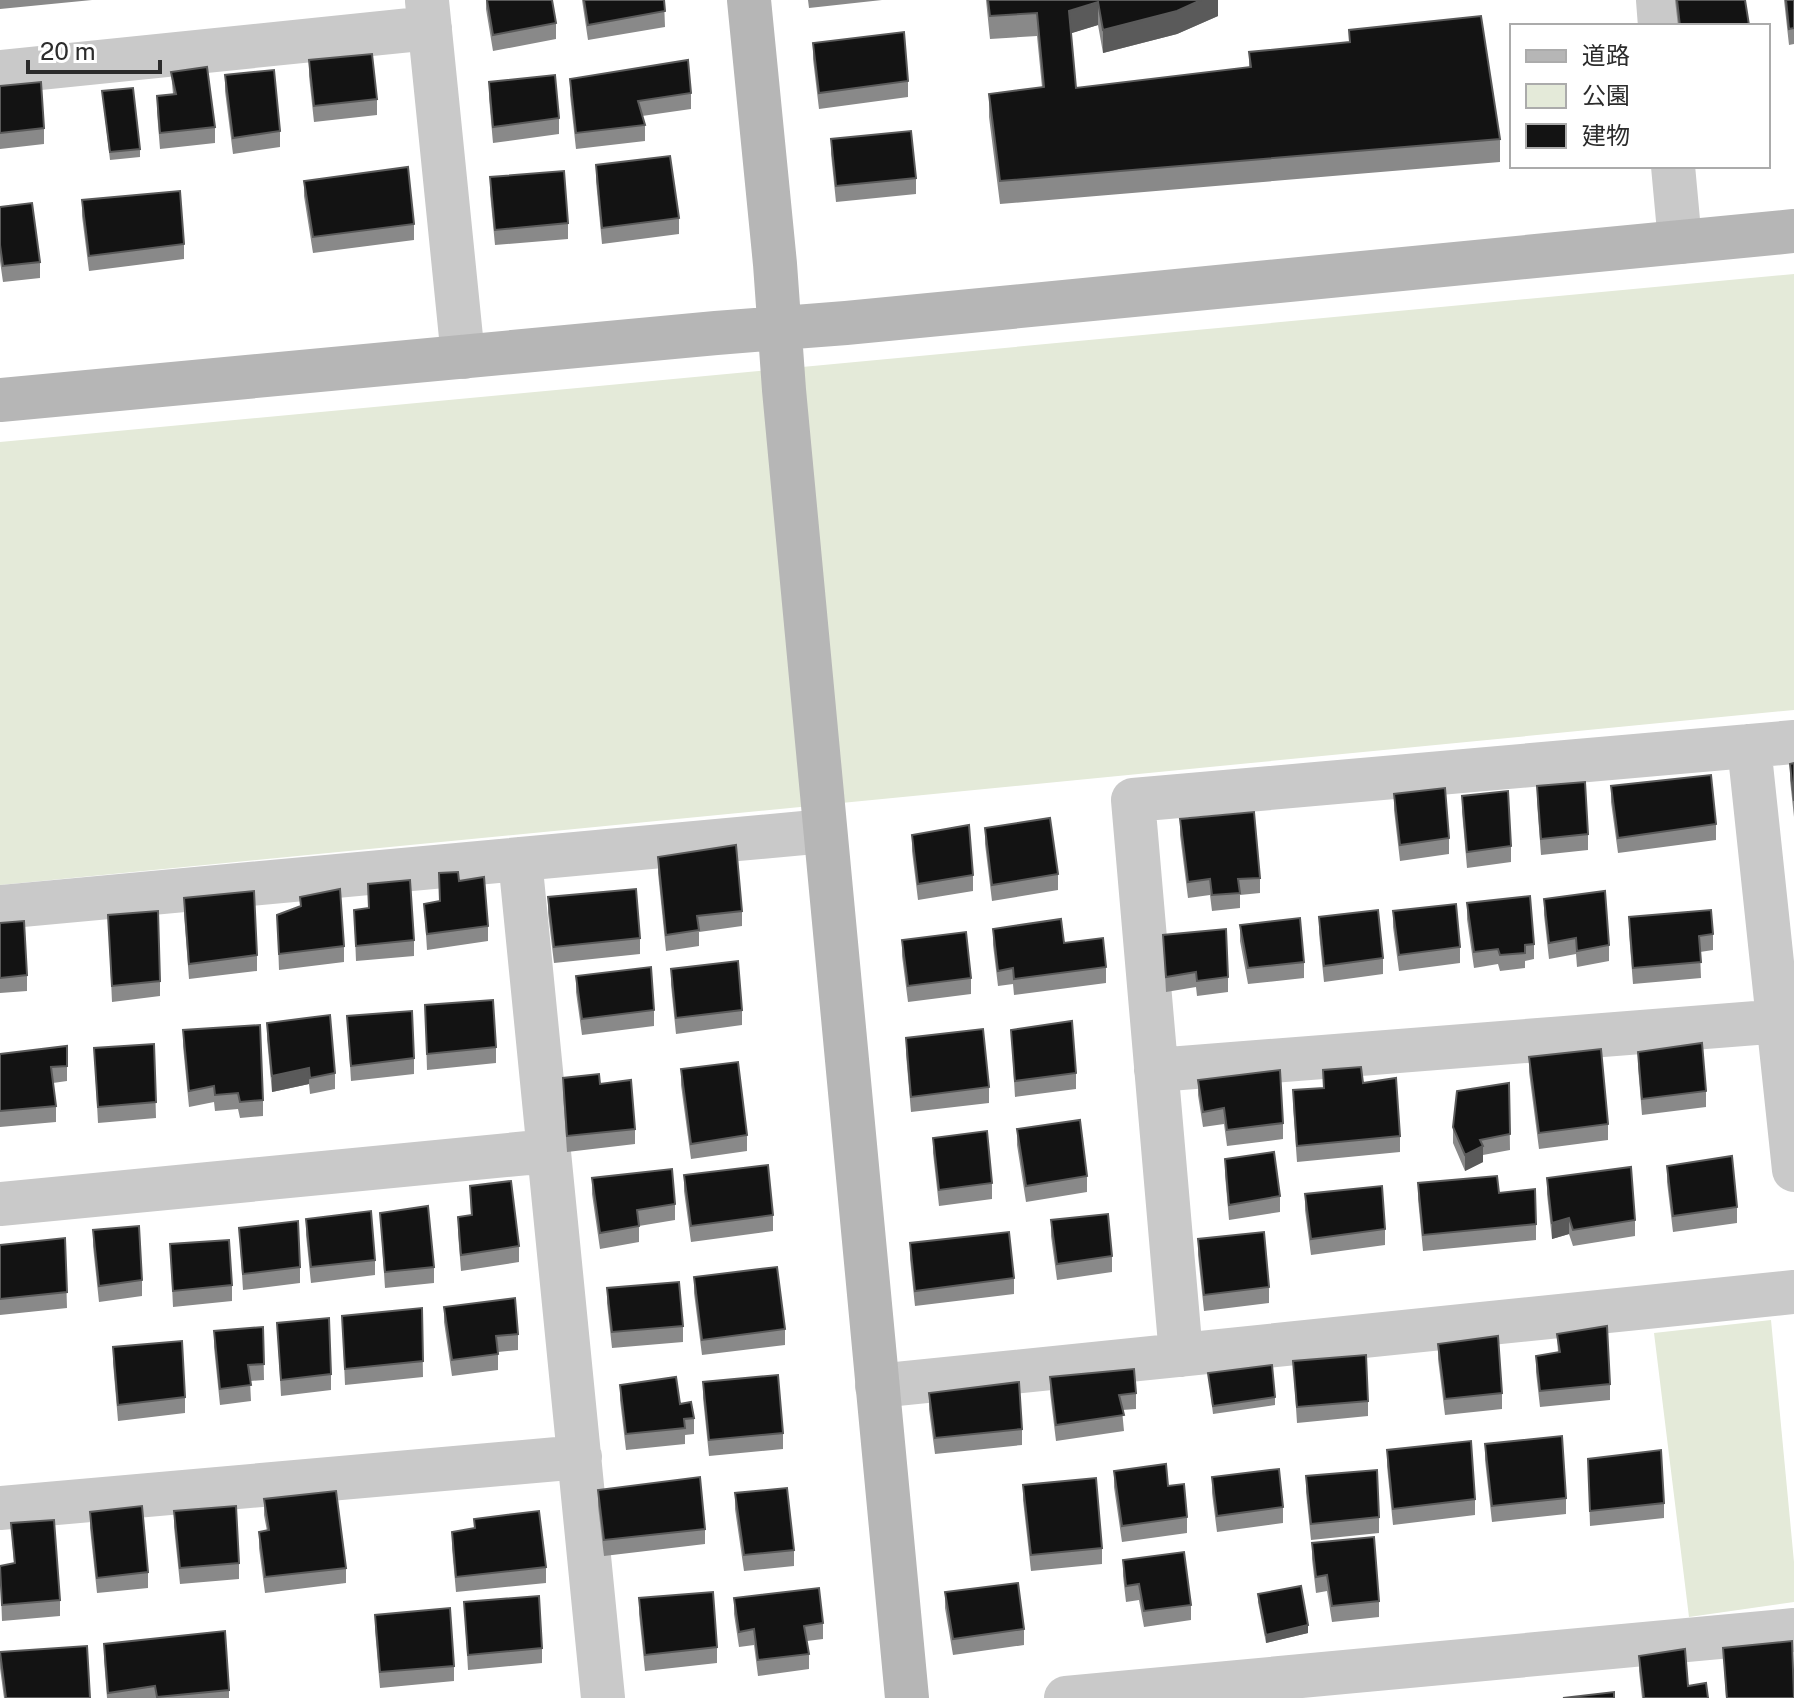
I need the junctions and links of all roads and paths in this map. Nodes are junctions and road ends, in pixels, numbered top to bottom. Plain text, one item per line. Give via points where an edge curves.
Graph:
1 (749, 0) edge
2 (1658, 0) edge
3 (429, 14) edge
4 (1660, 24) edge
5 (0, 72) edge
6 (1673, 168) edge
7 (1794, 231) edge
8 (1680, 242) junction
9 (780, 327) junction
10 (463, 357) junction
11 (0, 400) edge
12 (1794, 742) edge
13 (1749, 746) junction
14 (825, 831) junction
15 (520, 859) junction
16 (0, 907) edge
17 (1786, 1020) edge
18 (1156, 1070) junction
19 (549, 1151) junction
20 (1794, 1170) edge
21 (0, 1204) edge
22 (1794, 1292) edge
23 (1181, 1355) junction
24 (877, 1386) junction
25 (580, 1457) junction
26 (0, 1508) edge
27 (1794, 1630) edge
28 (603, 1698) edge
29 (907, 1698) edge
30 (1066, 1698) edge

1 - 9 street
2 - 4 street
3 - 5 street
3 - 10 street
6 - 8 street
7 - 8 street
8 - 9 street
9 - 10 street
9 - 14 street
10 - 11 street
12 - 13 street
13 - 17 street
13 - 18 street via 1133,800
14 - 15 street
14 - 24 street
15 - 16 street
15 - 19 street
17 - 18 street
17 - 20 street
18 - 23 street
19 - 21 street
19 - 25 street
22 - 23 street
23 - 24 street
24 - 29 street
25 - 26 street
25 - 28 street
27 - 30 street

